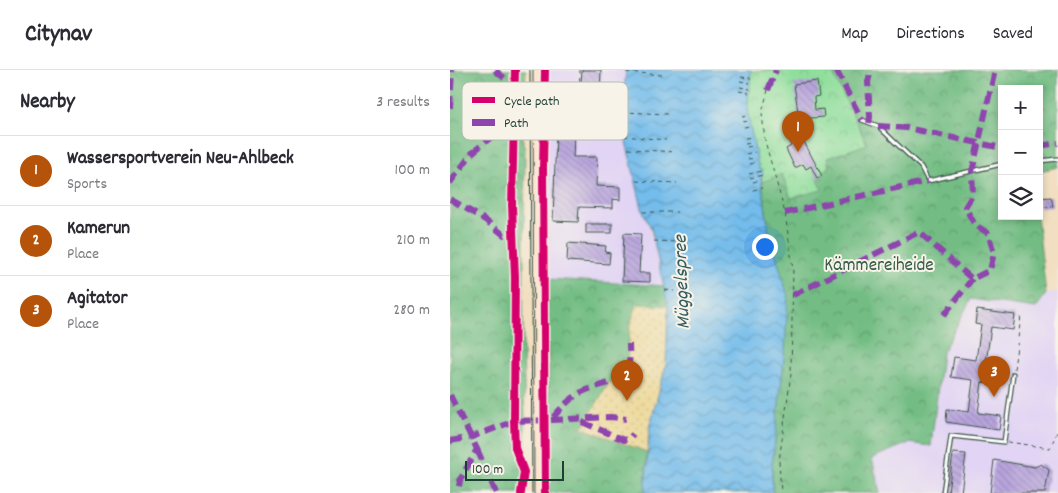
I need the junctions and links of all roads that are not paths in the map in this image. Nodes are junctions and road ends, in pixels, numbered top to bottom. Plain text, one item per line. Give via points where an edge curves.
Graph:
1 (862, 120) dead end
2 (538, 140) edge
3 (1058, 159) edge
4 (1043, 161) edge
5 (998, 165) edge
6 (1013, 374) road end
7 (539, 493) edge
8 (943, 493) edge

1 - 5 lane via 878,126 921,167 928,181
2 - 7 main road
3 - 4 lane
6 - 8 lane via 1004,442 950,436

